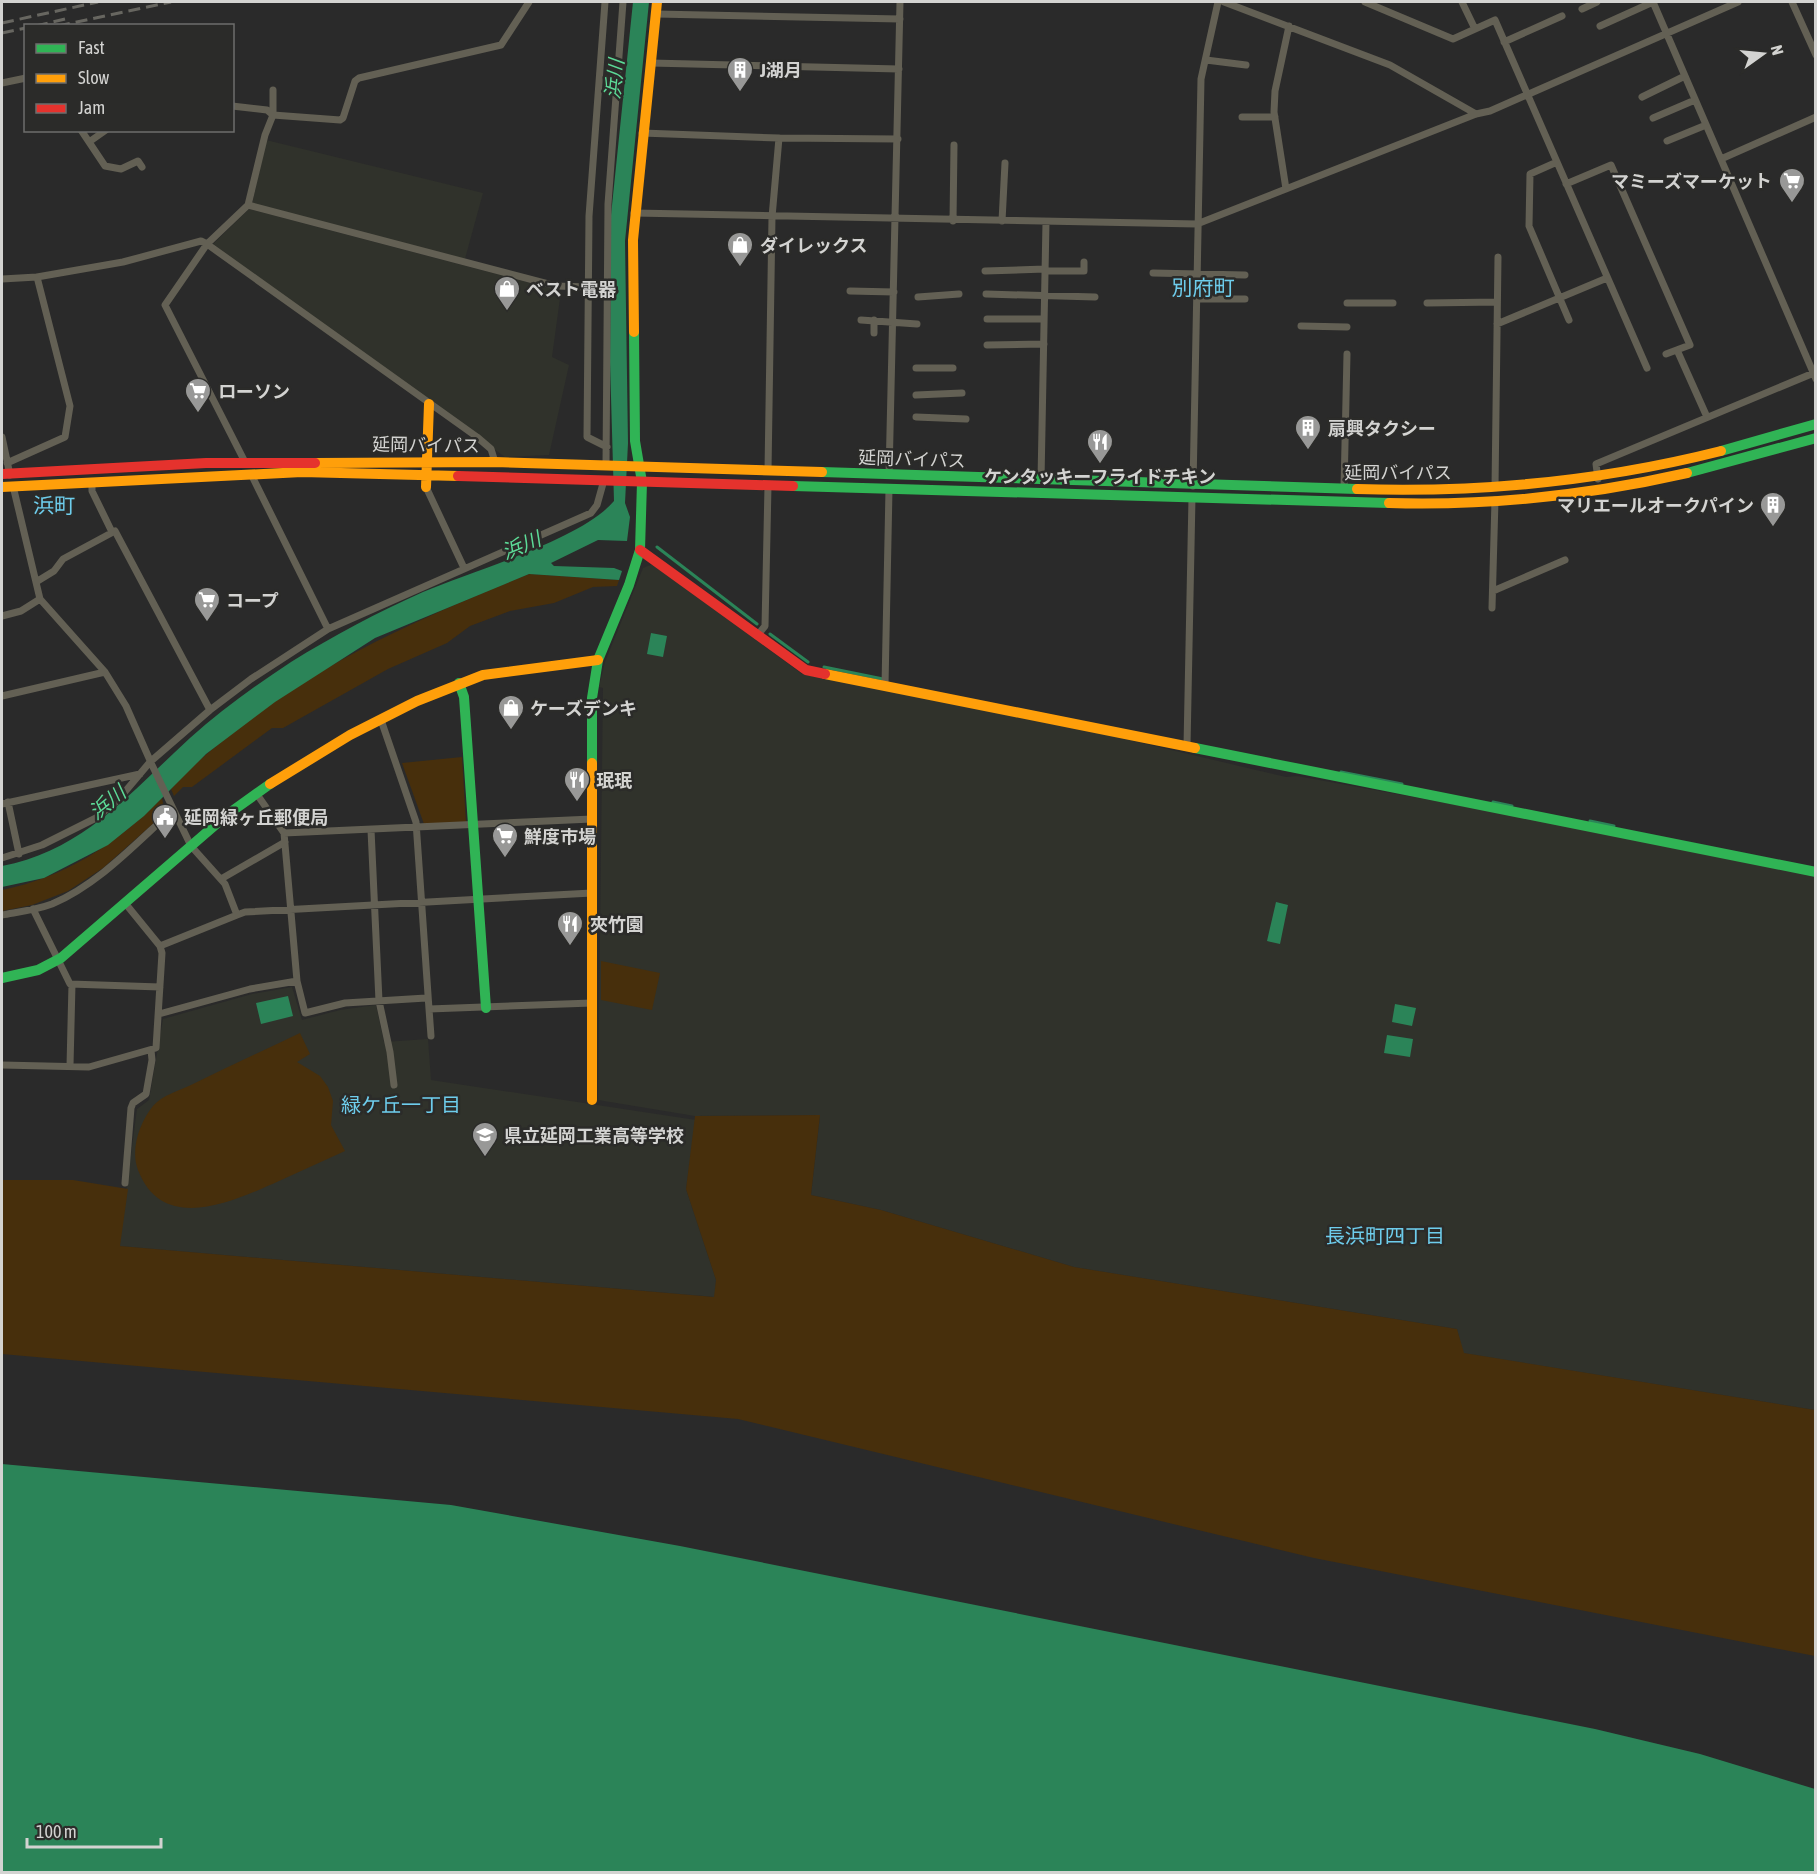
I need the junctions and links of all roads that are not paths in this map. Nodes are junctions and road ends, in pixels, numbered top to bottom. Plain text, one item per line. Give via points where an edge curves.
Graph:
1 (529, 2) edge
2 (605, 2) edge
3 (623, 2) edge
4 (657, 2) edge
5 (900, 2) edge
6 (1218, 2) edge
7 (1224, 2) edge
8 (1365, 2) edge
9 (1462, 2) edge
10 (1597, 2) edge
11 (1653, 2) edge
12 (1738, 2) edge
13 (1792, 2) edge
14 (1582, 9) dead end
15 (656, 14) junction
16 (1562, 15) dead end
17 (900, 19) junction
18 (1289, 26) junction
19 (1600, 26) dead end
20 (1475, 29) junction
21 (1666, 33) junction
22 (1504, 42) junction
23 (1815, 55) edge
24 (1206, 60) junction
25 (651, 63) junction
26 (1246, 65) dead end
27 (899, 69) junction
28 (1685, 76) junction
29 (24, 78) edge
30 (2, 83) edge
31 (273, 90) dead end
32 (1527, 93) junction
33 (1642, 97) dead end
34 (1695, 100) junction
35 (234, 106) edge
36 (1476, 114) junction
37 (273, 115) junction
38 (1242, 117) dead end
39 (1275, 117) junction
40 (1815, 117) edge
41 (1653, 118) dead end
42 (1706, 125) junction
43 (82, 132) edge
44 (103, 132) edge
45 (642, 133) junction
46 (779, 138) junction
47 (898, 139) junction
48 (1666, 141) dead end
49 (89, 142) junction
50 (954, 145) dead end
51 (1721, 159) junction
52 (1557, 162) junction
53 (1005, 164) dead end
54 (142, 167) dead end
55 (1566, 184) junction
56 (1286, 189) junction
57 (248, 205) junction
58 (634, 213) junction
59 (772, 217) junction
60 (896, 220) junction
61 (953, 221) junction
62 (1002, 221) junction
63 (1046, 222) junction
64 (1197, 224) junction
65 (207, 244) junction
66 (1498, 257) dead end
67 (1084, 262) dead end
68 (1045, 270) junction
69 (985, 271) dead end
70 (1153, 273) dead end
71 (1197, 274) junction
72 (1245, 274) dead end
73 (37, 277) junction
74 (1607, 278) junction
75 (2, 279) edge
76 (588, 287) junction
77 (850, 291) dead end
78 (894, 292) junction
79 (959, 294) dead end
80 (986, 294) dead end
81 (1045, 296) junction
82 (918, 297) dead end
83 (1095, 297) dead end
84 (1197, 299) junction
85 (1245, 299) dead end
86 (1560, 299) junction
87 (1497, 302) junction
88 (1347, 303) dead end
89 (1393, 303) dead end
90 (1427, 303) dead end
91 (987, 319) dead end
92 (1044, 319) junction
93 (861, 320) dead end
94 (874, 320) junction
95 (1569, 320) dead end
96 (893, 322) junction
97 (917, 324) dead end
98 (1497, 324) junction
99 (1301, 326) dead end
100 (1347, 327) dead end
101 (874, 333) dead end
102 (987, 345) dead end
103 (1044, 345) junction
104 (1677, 350) junction
105 (1347, 354) dead end
106 (1666, 354) dead end
107 (916, 368) dead end
108 (953, 368) dead end
109 (1647, 368) dead end
110 (1814, 374) edge
111 (962, 393) dead end
112 (916, 395) dead end
113 (429, 404) junction
114 (915, 417) dead end
115 (1707, 417) junction
116 (966, 419) dead end
117 (1815, 424) edge
118 (2, 437) edge
119 (1815, 438) edge
120 (607, 447) junction
121 (245, 462) junction
122 (426, 462) junction
123 (495, 462) junction
124 (5, 465) edge
125 (608, 465) junction
126 (634, 466) junction
127 (768, 471) junction
128 (250, 474) junction
129 (889, 475) junction
130 (1598, 476) junction
131 (1041, 480) junction
132 (426, 481) junction
133 (92, 482) junction
134 (607, 482) junction
135 (642, 482) junction
136 (768, 486) junction
137 (7, 487) edge
138 (1495, 487) junction
139 (889, 489) junction
140 (1344, 489) junction
141 (1599, 489) junction
142 (1192, 491) junction
143 (1495, 500) junction
144 (112, 532) junction
145 (639, 550) junction
146 (1565, 560) dead end
147 (464, 568) junction
148 (36, 582) junction
149 (1493, 591) junction
150 (40, 599) junction
151 (1492, 608) dead end
152 (2, 616) edge
153 (328, 629) junction
154 (757, 636) junction
155 (598, 660) junction
156 (105, 672) junction
157 (459, 683) junction
158 (885, 686) junction
159 (2, 696) edge
160 (210, 710) junction
161 (381, 720) junction
162 (1187, 746) junction
163 (151, 764) junction
164 (140, 774) junction
165 (256, 793) junction
166 (5, 803) edge
167 (173, 810) junction
168 (592, 819) junction
169 (474, 825) junction
170 (417, 828) junction
171 (370, 830) junction
172 (284, 833) junction
173 (285, 842) junction
174 (191, 846) junction
175 (19, 854) junction
176 (2, 858) edge
177 (1815, 872) edge
178 (221, 879) junction
179 (592, 893) junction
180 (479, 900) junction
181 (125, 903) junction
182 (420, 903) junction
183 (373, 904) junction
184 (33, 909) junction
185 (292, 909) junction
186 (2, 915) edge
187 (237, 915) junction
188 (160, 946) junction
189 (58, 960) junction
190 (2, 978) edge
191 (297, 981) junction
192 (72, 984) junction
193 (160, 987) junction
194 (426, 998) junction
195 (378, 1001) junction
196 (592, 1003) junction
197 (486, 1008) junction
198 (429, 1009) junction
199 (159, 1014) junction
200 (431, 1036) dead end
201 (151, 1050) junction
202 (2, 1065) edge
203 (69, 1066) junction
204 (394, 1085) dead end
205 (592, 1100) dead end
206 (125, 1183) dead end

1 - 37 street via 501,45 359,78 340,120
2 - 76 street via 593,140
3 - 120 street via 608,204
4 - 15 main road
5 - 17 street
6 - 24 street
7 - 18 street
8 - 20 street via 1453,39
9 - 20 street
10 - 14 street
11 - 19 street
11 - 21 street
12 - 21 street
13 - 23 street
15 - 17 street
15 - 25 main road
16 - 22 street
17 - 27 street
18 - 36 street via 1398,69
18 - 39 street via 1275,91
20 - 22 street via 1495,20
21 - 28 street
21 - 32 street
22 - 32 street
24 - 26 street
24 - 64 street via 1201,79
25 - 27 street
25 - 45 main road
27 - 47 street
28 - 33 street
28 - 34 street
29 - 30 street
31 - 37 street
32 - 36 street
32 - 52 street
34 - 41 street
34 - 42 street
35 - 37 street via 267,110
36 - 56 street
37 - 57 street
38 - 39 street
39 - 56 street
40 - 51 street
42 - 48 street
42 - 51 street
43 - 49 street
44 - 49 street
45 - 46 street
45 - 58 main road
46 - 47 street
46 - 59 street
47 - 60 street
49 - 54 street via 105,166 121,169 138,161
50 - 61 street
51 - 110 street
52 - 55 street
52 - 86 street via 1530,174 1528,226
53 - 62 street
55 - 74 street
55 - 104 street via 1611,165 1690,345
56 - 64 street
57 - 65 street
57 - 76 street via 556,286
58 - 59 street
58 - 126 main road
59 - 60 street
59 - 127 street
60 - 61 street
60 - 78 street
61 - 62 street
62 - 63 street
63 - 64 street
63 - 68 street
64 - 71 street
65 - 73 street via 201,241 123,262
65 - 113 street
65 - 121 street via 165,305
66 - 87 street
67 - 68 street via 1084,271
68 - 69 street
68 - 81 street
70 - 71 street
71 - 72 street
71 - 84 street
73 - 75 street
73 - 124 street via 71,412 65,437
74 - 86 street
74 - 109 street
76 - 120 street via 587,437
77 - 78 street
78 - 96 street
79 - 82 street
80 - 81 street
81 - 83 street
81 - 92 street
84 - 85 street
84 - 142 street
86 - 95 street
86 - 98 street
87 - 90 street
87 - 98 street
88 - 89 street
91 - 92 street
92 - 103 street
93 - 94 street
94 - 96 street
94 - 101 street
96 - 97 street
96 - 129 street
98 - 138 street
99 - 100 street
102 - 103 street
103 - 131 street
104 - 106 street
104 - 115 street
105 - 140 street
107 - 108 street
110 - 115 street
111 - 112 street
113 - 122 main road
113 - 123 street via 491,449
114 - 116 street
115 - 130 street via 1596,464
117 - 130 main road, 延岡バイパス via 1686,459
118 - 124 street
119 - 141 main road, 延岡バイパス via 1691,472
120 - 125 street
121 - 122 main road, 延岡バイパス
121 - 124 main road, 延岡バイパス
122 - 123 main road, 延岡バイパス
122 - 132 main road
123 - 125 main road, 延岡バイパス
124 - 137 street
125 - 126 main road, 延岡バイパス
125 - 134 street
126 - 127 main road, 延岡バイパス
126 - 135 main road
127 - 129 main road, 延岡バイパス
128 - 132 main road, 延岡バイパス via 302,472
128 - 133 main road, 延岡バイパス
128 - 153 street
129 - 131 main road, 延岡バイパス
130 - 138 main road, 延岡バイパス
130 - 141 street
131 - 142 main road, 延岡バイパス
132 - 134 main road, 延岡バイパス
132 - 147 street
133 - 137 main road, 延岡バイパス
133 - 144 street via 92,491
134 - 135 main road, 延岡バイパス
134 - 147 street via 591,513
135 - 136 main road, 延岡バイパス
135 - 145 main road
136 - 139 main road, 延岡バイパス
136 - 154 street via 765,626
137 - 148 street
138 - 140 main road, 延岡バイパス via 1422,491
139 - 142 main road, 延岡バイパス
139 - 158 street
140 - 142 main road, 延岡バイパス
141 - 143 main road, 延岡バイパス
142 - 143 main road, 延岡バイパス via 1424,504
142 - 162 street
143 - 149 street
144 - 148 street via 63,559 54,571
144 - 160 street via 115,531
145 - 154 main road
145 - 155 main road via 630,585
146 - 149 street
147 - 153 street
148 - 150 street
149 - 151 street
150 - 152 street
150 - 156 street
153 - 160 street
154 - 158 main road via 806,670
155 - 157 main road via 507,670
155 - 168 main road via 592,698
156 - 159 street
156 - 163 street via 126,706
157 - 161 main road
157 - 169 main road via 464,697
158 - 162 main road
160 - 163 street
161 - 165 main road
161 - 170 street
162 - 177 main road
163 - 164 street
163 - 167 street
164 - 166 street
164 - 175 street via 96,818
165 - 172 street
165 - 174 main road
166 - 175 street
167 - 174 street
167 - 184 street via 106,871 65,897
168 - 169 street
168 - 179 main road
169 - 170 street
169 - 180 main road
170 - 171 street
170 - 182 street
171 - 172 street
171 - 183 street
172 - 173 street
173 - 178 street
173 - 185 street
174 - 178 street
174 - 181 main road
175 - 176 street
178 - 187 street
179 - 180 street
179 - 196 main road
180 - 182 street
180 - 197 main road
181 - 188 street
181 - 189 main road
182 - 183 street
182 - 194 street
183 - 185 street
183 - 195 street
184 - 186 street
184 - 189 street
185 - 187 street
185 - 191 street
187 - 188 street
188 - 193 street
189 - 190 main road via 38,970
189 - 192 street
191 - 195 street via 305,1013 345,1003
191 - 199 street via 250,989
192 - 193 street
192 - 203 street
193 - 199 street
194 - 195 street
194 - 198 street
195 - 204 street
196 - 197 street
196 - 205 main road
197 - 198 street
198 - 200 street
199 - 201 street via 156,1048
201 - 203 street via 89,1067
201 - 206 street via 146,1094 131,1108
202 - 203 street

